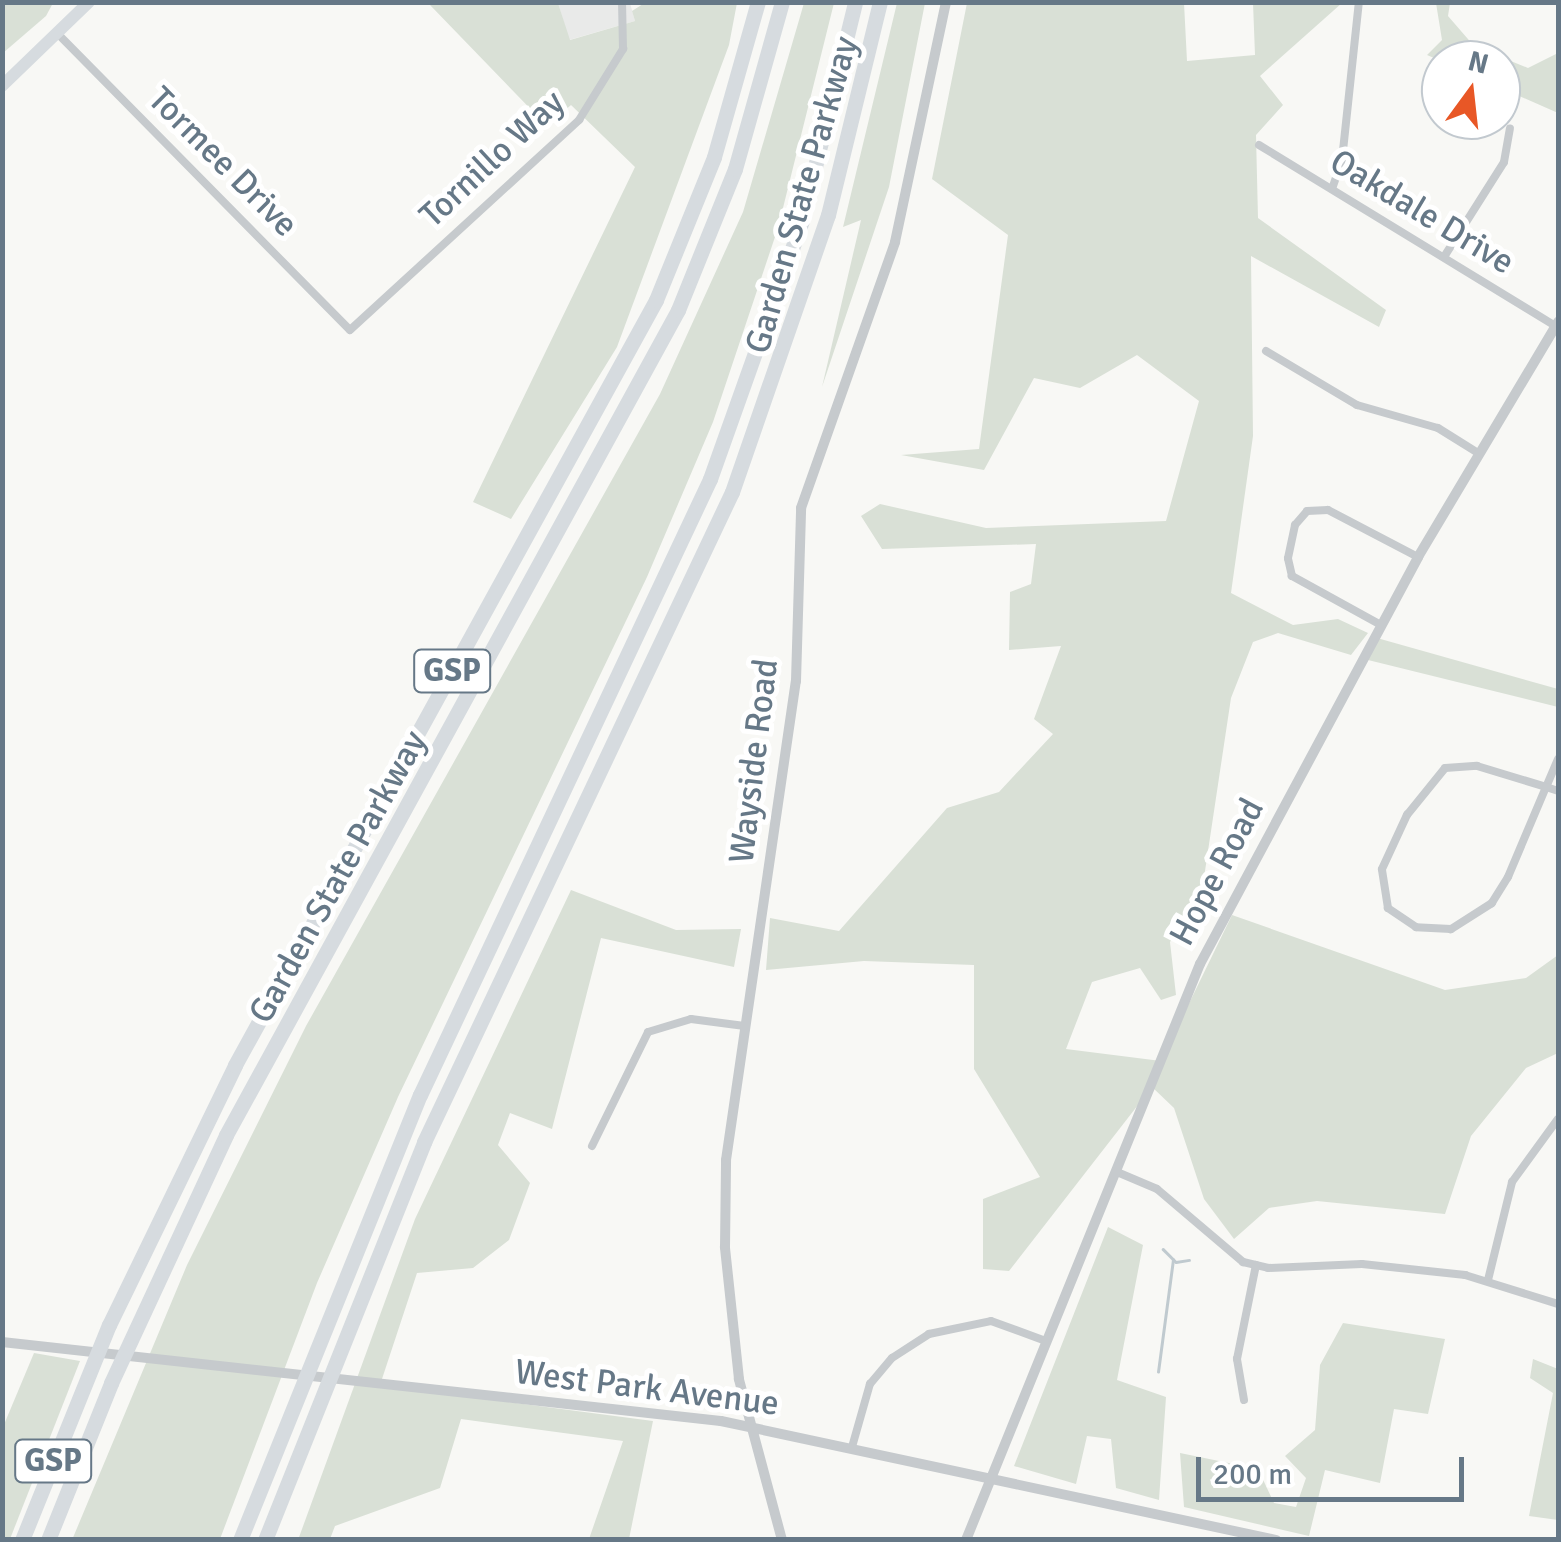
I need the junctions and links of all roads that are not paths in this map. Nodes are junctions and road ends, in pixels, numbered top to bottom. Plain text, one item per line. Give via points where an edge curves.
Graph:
1 (89, 2) edge
2 (622, 2) edge
3 (758, 2) edge
4 (782, 2) edge
5 (856, 2) edge
6 (880, 2) edge
7 (946, 2) edge
8 (1359, 2) edge
9 (57, 32) junction
10 (2, 86) edge
11 (1509, 140) edge
12 (1259, 145) dead end
13 (1332, 189) junction
14 (1444, 258) junction
15 (1557, 324) edge
16 (350, 330) joint
17 (1266, 351) dead end
18 (1478, 454) junction
19 (1418, 557) junction
20 (1381, 625) junction
21 (1558, 759) edge
22 (1546, 787) junction
23 (1558, 791) edge
24 (745, 1026) junction
25 (1558, 1119) edge
26 (592, 1146) dead end
27 (1117, 1172) junction
28 (1256, 1265) junction
29 (1488, 1280) junction
30 (1558, 1304) edge
31 (1046, 1341) junction
32 (2, 1342) edge
33 (1244, 1400) dead end
34 (748, 1426) junction
35 (852, 1447) junction
36 (991, 1479) junction
37 (22, 1540) edge
38 (48, 1540) edge
39 (240, 1540) edge
40 (266, 1540) edge
41 (782, 1540) edge
42 (966, 1540) edge
43 (1276, 1540) edge

1 - 9 main road
2 - 16 street, Tornillo Way via 623,49 579,120
3 - 37 highway, Garden State Parkway / GSP via 714,157 639,334 234,1065 109,1325
4 - 38 highway, Garden State Parkway / GSP via 735,170 678,310 254,1080 134,1329
5 - 39 highway, Garden State Parkway via 802,220 710,478 420,1094 312,1348
6 - 40 highway, Garden State Parkway via 828,215 732,492 424,1142
7 - 24 street, Wayside Road via 895,242 800,508 796,680
8 - 13 street via 1342,160
9 - 10 main road
9 - 16 street, Tormee Drive
11 - 14 street via 1508,155
12 - 13 street, Oakdale Drive
13 - 14 street, Oakdale Drive
14 - 15 street, Oakdale Drive
15 - 18 street, Hope Road
17 - 18 street via 1356,406 1428,424
18 - 19 street, Hope Road
19 - 20 street, Hope Road
19 - 20 street via 1328,510 1311,509 1297,521 1289,546 1292,576
20 - 27 street, Hope Road via 1200,964
21 - 22 street
22 - 22 street via 1492,903 1451,928 1416,927 1388,908 1382,869 1407,815 1446,768 1477,766
22 - 23 street
24 - 26 street via 690,1019 648,1032
24 - 34 street, Wayside Road via 724,1187 731,1320
25 - 29 street via 1512,1182
27 - 28 street via 1157,1189 1230,1256
27 - 31 street, Hope Road
28 - 29 street via 1362,1264
28 - 33 street via 1237,1358
29 - 30 street
31 - 35 street via 991,1321 929,1334 892,1358 870,1384
31 - 36 street, Hope Road
32 - 34 street, West Park Avenue
34 - 35 street, West Park Avenue
34 - 41 street, Wayside Road
35 - 36 street, West Park Avenue
36 - 42 street, Hope Road
36 - 43 street, West Park Avenue

